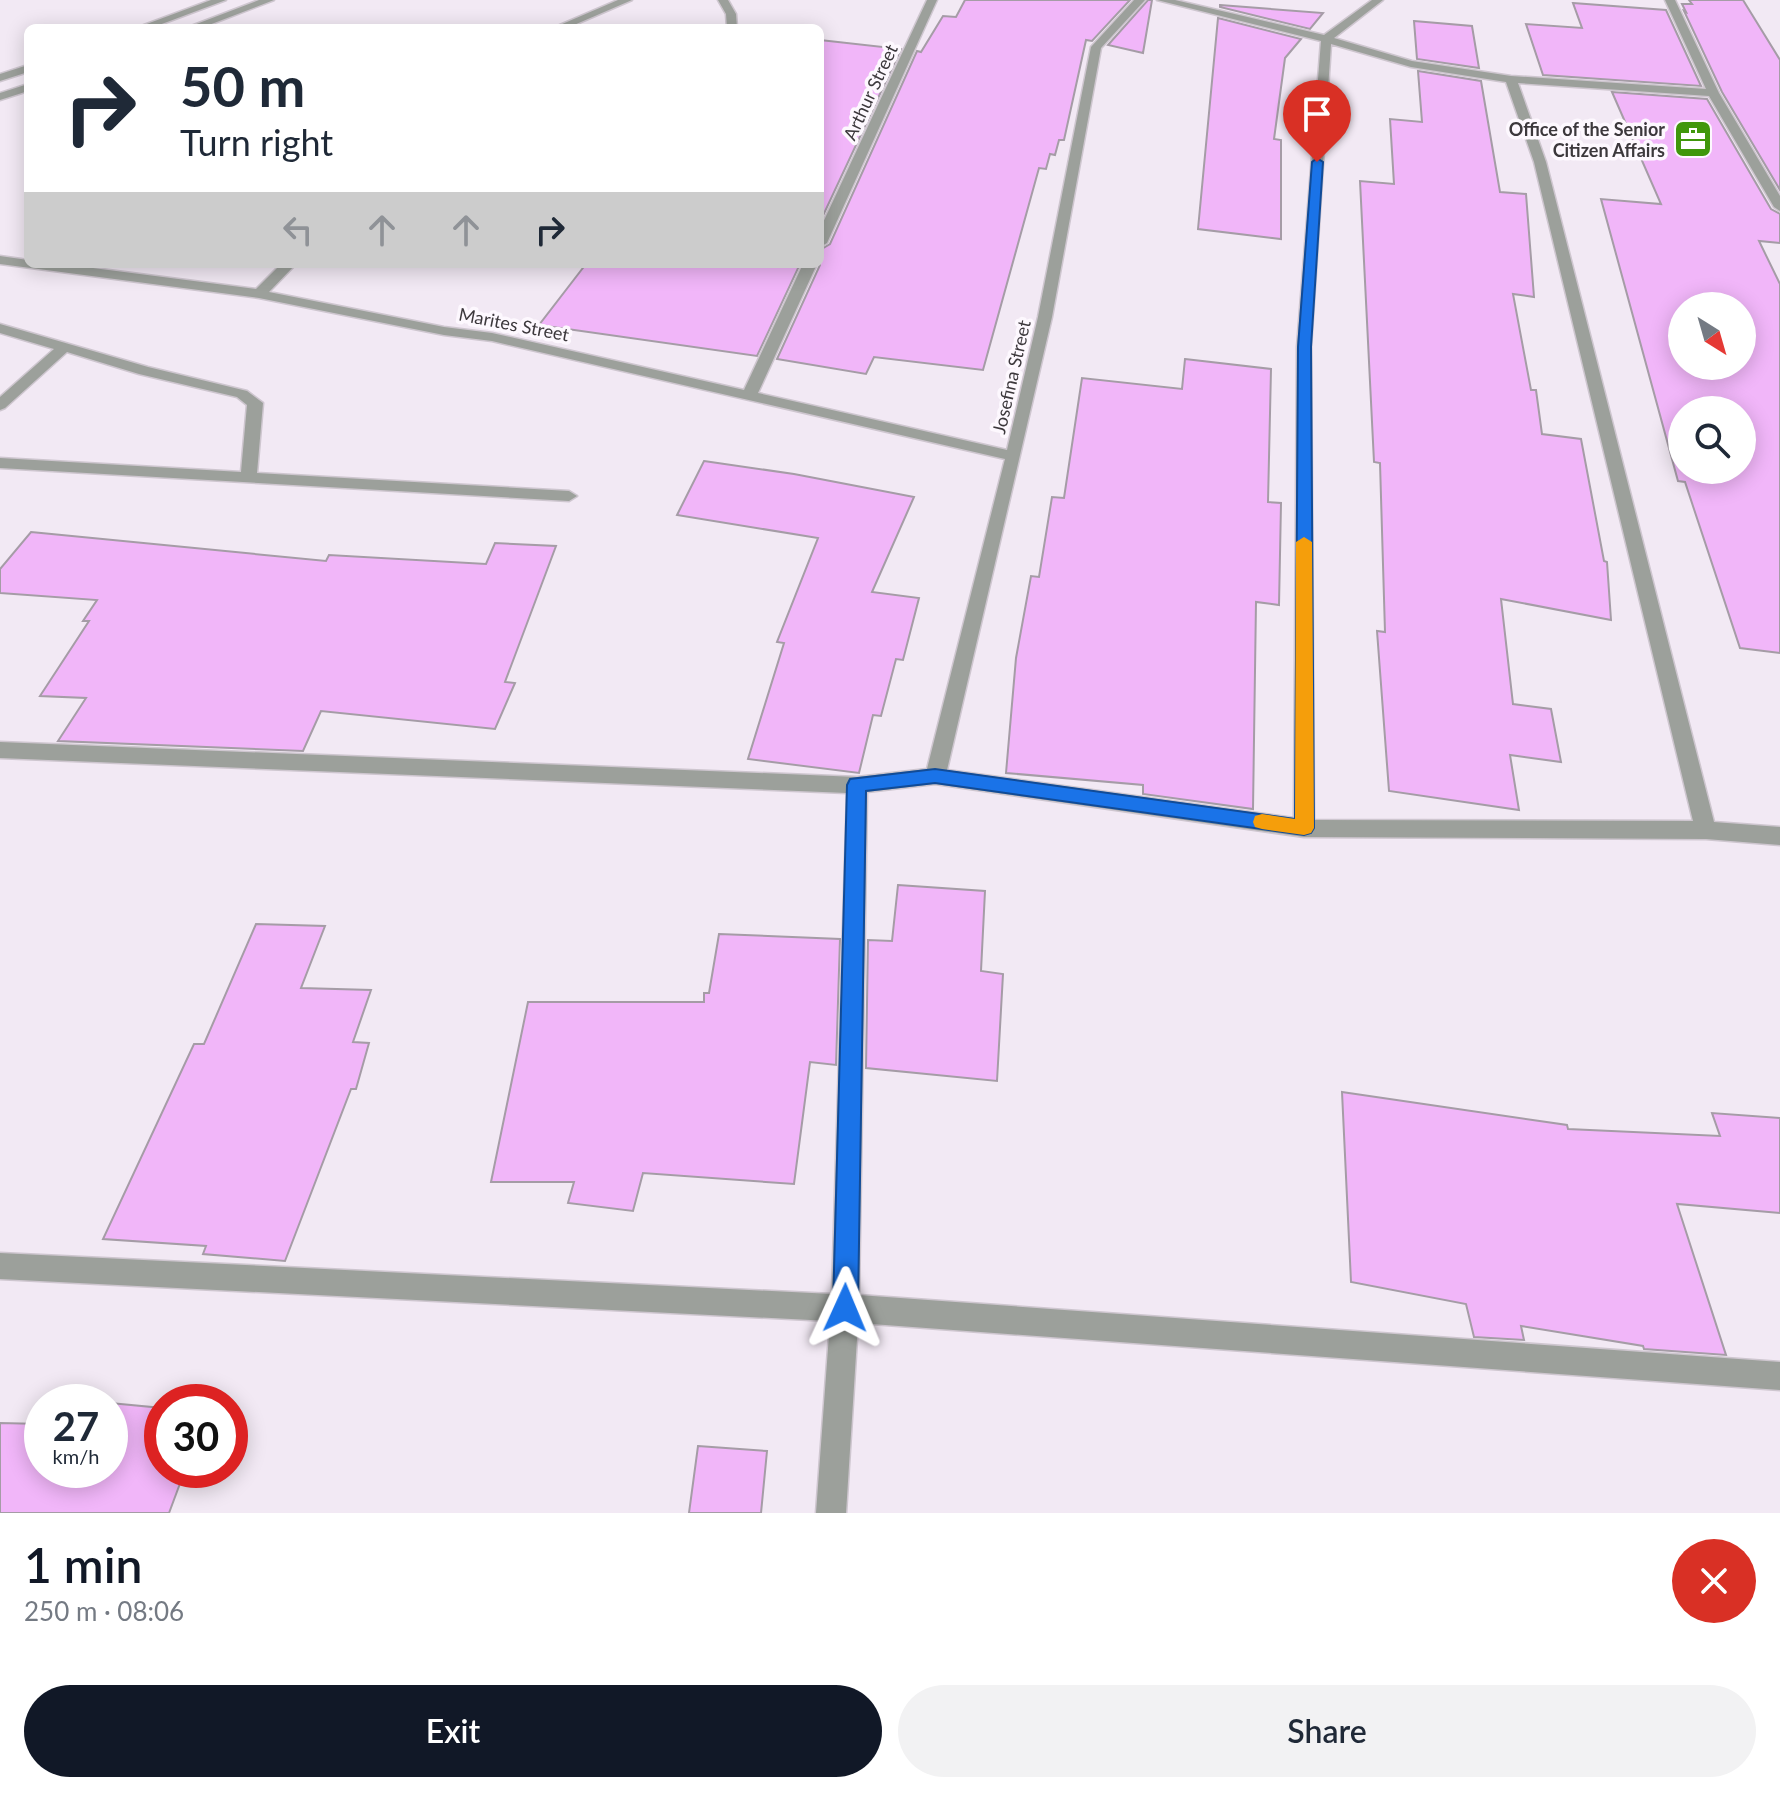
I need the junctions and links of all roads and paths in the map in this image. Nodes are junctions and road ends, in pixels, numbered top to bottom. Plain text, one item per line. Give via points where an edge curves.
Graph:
1 (221, 0) edge
2 (269, 0) edge
3 (627, 0) edge
4 (723, 0) edge
5 (932, 0) edge
6 (1140, 0) edge
7 (1162, 0) edge
8 (1378, 0) edge
9 (1670, 0) edge
10 (152, 24) edge
11 (202, 24) edge
12 (568, 24) edge
13 (732, 24) edge
14 (1326, 39) junction
15 (24, 69) edge
16 (0, 78) edge
17 (1511, 79) junction
18 (24, 88) edge
19 (1713, 93) junction
20 (0, 97) edge
21 (1780, 207) edge
22 (824, 234) edge
23 (0, 260) edge
24 (24, 263) edge
25 (59, 268) edge
26 (285, 268) edge
27 (808, 268) edge
28 (259, 294) junction
29 (0, 328) edge
30 (64, 347) junction
31 (750, 394) junction
32 (0, 405) edge
33 (1014, 456) junction
34 (0, 463) edge
35 (248, 478) junction
36 (569, 496) dead end
37 (0, 750) edge
38 (935, 776) junction
39 (857, 785) junction
40 (1304, 828) junction
41 (1706, 830) junction
42 (1780, 836) edge
43 (0, 1266) edge
44 (845, 1308) junction
45 (1780, 1376) edge
46 (831, 1513) edge

1 - 10 street
2 - 11 street
3 - 12 street
4 - 13 street
5 - 22 street, Arthur Street
6 - 33 street, Josefina Street via 1096,47
7 - 14 street
8 - 14 street
9 - 19 street
14 - 17 street via 1411,64
14 - 40 street via 1304,347
15 - 16 street
17 - 19 street
17 - 41 street via 1540,162
18 - 20 street
19 - 21 street
23 - 24 street, Marites Street
25 - 28 street, Marites Street
26 - 28 street
27 - 31 street
28 - 31 street, Marites Street via 492,337
29 - 30 street
30 - 32 street
30 - 35 street via 242,394 255,403
31 - 33 street, Marites Street
33 - 38 street, Josefina Street
34 - 35 street
35 - 36 street
37 - 39 street
38 - 39 street
38 - 40 street
39 - 44 street
40 - 41 street
41 - 42 street
43 - 44 street
44 - 45 street
44 - 46 street

